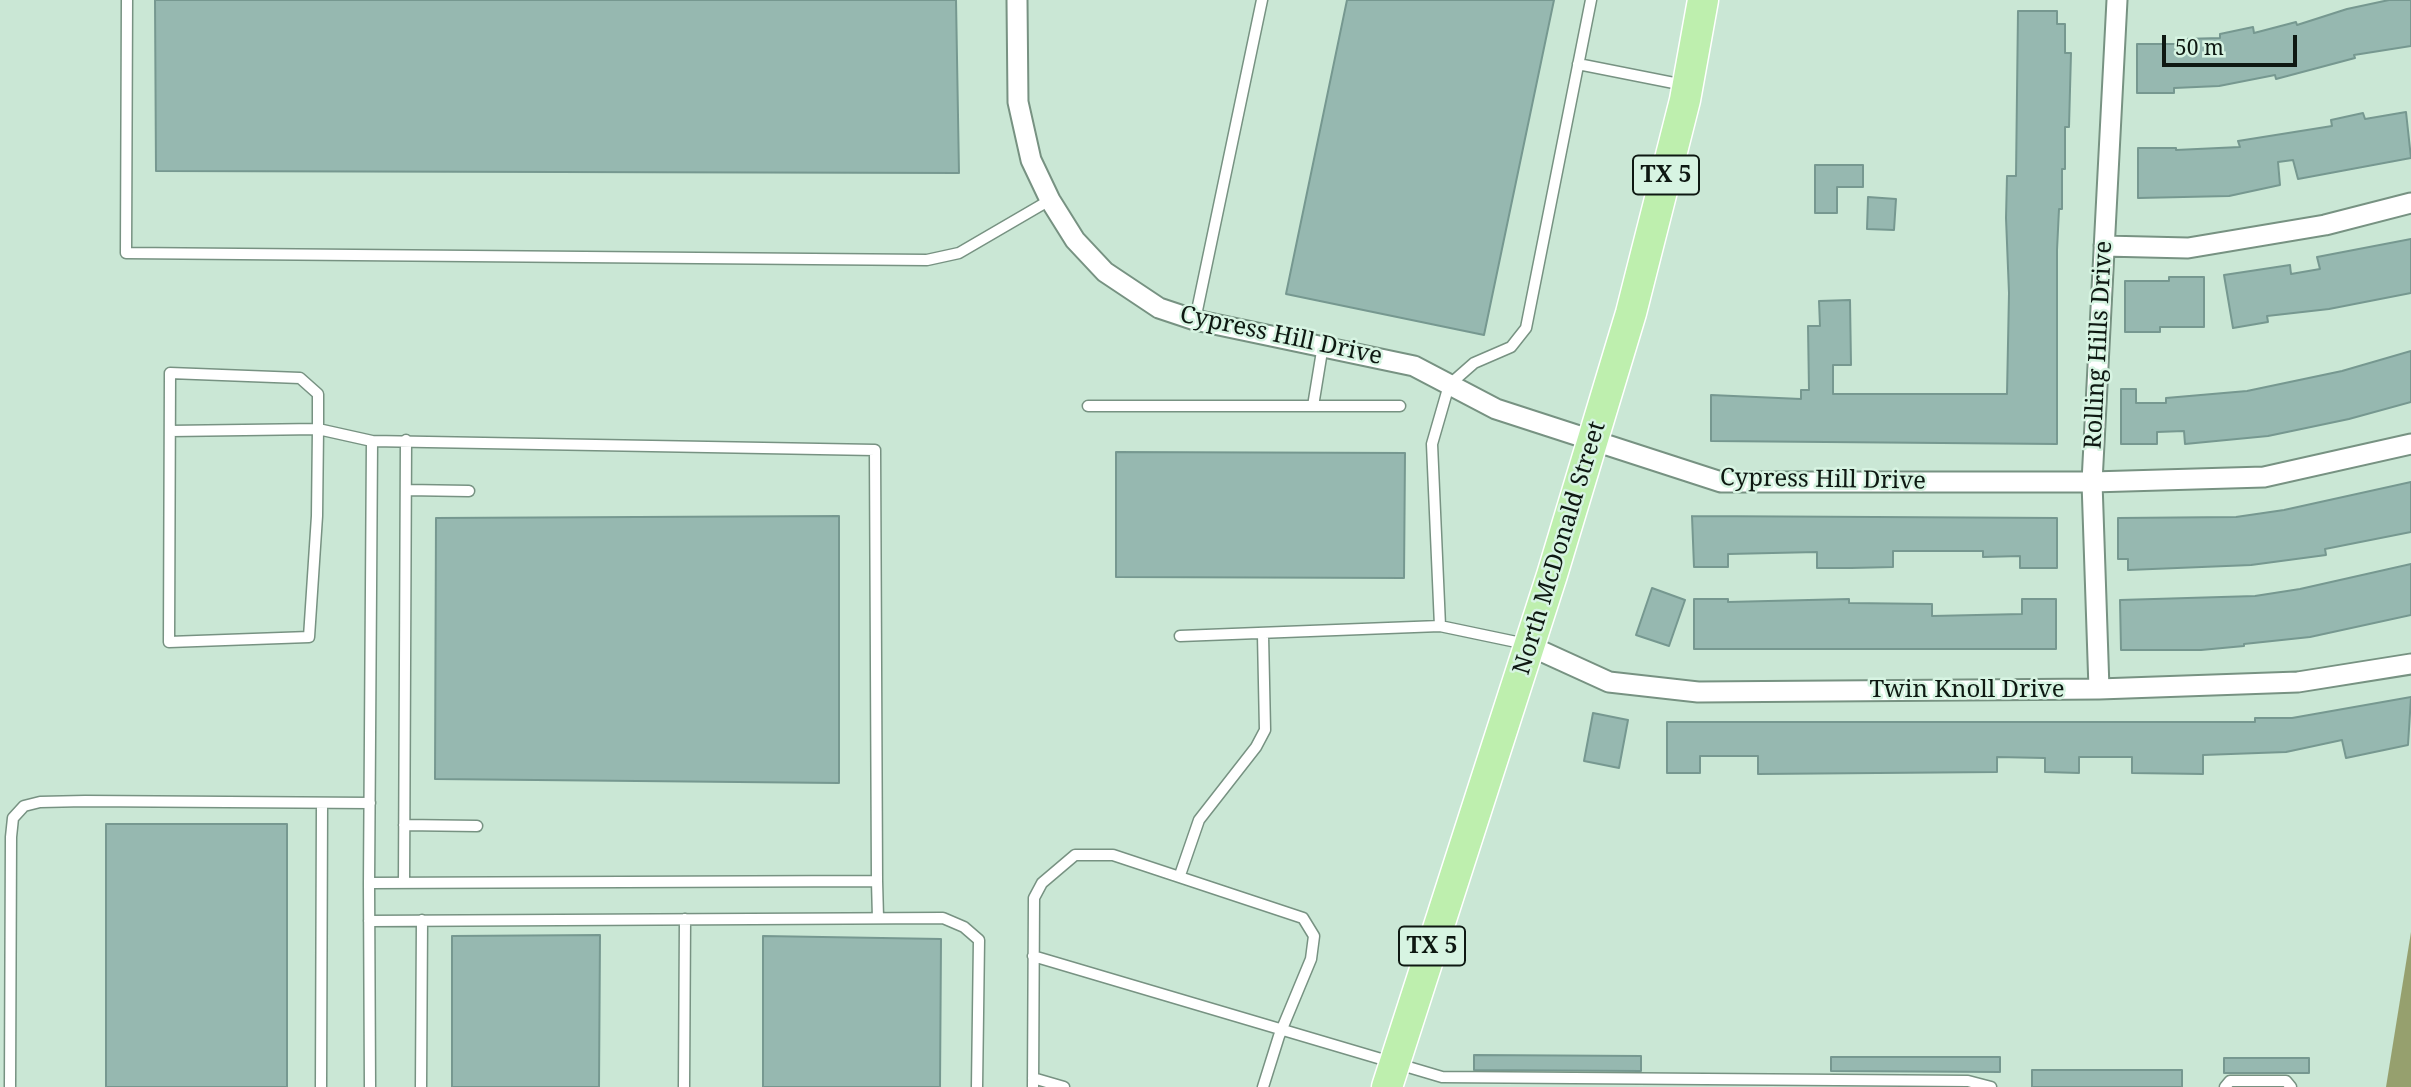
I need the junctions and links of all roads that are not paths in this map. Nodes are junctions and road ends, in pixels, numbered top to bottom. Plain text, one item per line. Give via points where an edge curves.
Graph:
1 (127, 0) edge
2 (1017, 0) edge
3 (1262, 0) edge
4 (1591, 0) edge
5 (1703, 0) edge
6 (2117, 0) edge
7 (1578, 64) junction
8 (1687, 86) junction
9 (1050, 200) junction
10 (2411, 203) edge
11 (2104, 246) junction
12 (1195, 320) junction
13 (1322, 345) junction
14 (1449, 385) junction
15 (1088, 406) dead end
16 (1313, 406) junction
17 (1400, 406) dead end
18 (318, 429) junction
19 (170, 431) junction
20 (372, 440) junction
21 (406, 440) junction
22 (1592, 440) junction
23 (2411, 444) edge
24 (2092, 482) junction
25 (406, 490) junction
26 (469, 491) dead end
27 (1440, 626) junction
28 (1263, 635) junction
29 (1180, 636) dead end
30 (1530, 646) junction
31 (2411, 664) edge
32 (2099, 689) junction
33 (322, 803) junction
34 (370, 803) junction
35 (404, 825) junction
36 (477, 826) dead end
37 (1180, 875) junction
38 (877, 881) junction
39 (404, 883) junction
40 (369, 884) junction
41 (878, 918) junction
42 (685, 919) junction
43 (422, 920) junction
44 (369, 921) junction
45 (1033, 956) junction
46 (1282, 1030) junction
47 (1390, 1075) edge
48 (1033, 1083) edge
49 (1701, 1083) edge
50 (10, 1087) edge
51 (321, 1087) edge
52 (370, 1087) edge
53 (421, 1087) edge
54 (684, 1087) edge
55 (977, 1087) edge
56 (1064, 1087) edge
57 (1263, 1087) edge
58 (1991, 1087) edge
59 (2225, 1087) edge
60 (2291, 1087) edge

1 - 9 lane via 126,253 927,260 959,253
2 - 9 street, Cypress Hill Drive via 1019,110 1031,160
3 - 12 lane
4 - 7 lane
5 - 8 main road, North McDonald Street / TX 5
6 - 11 street, Rolling Hills Drive
7 - 8 lane
7 - 14 lane via 1526,328 1511,347 1475,363
8 - 22 main road, North McDonald Street / TX 5 via 1631,313
9 - 12 street, Cypress Hill Drive via 1075,240 1105,272 1159,308
10 - 11 street via 2325,225 2188,248
11 - 24 street, Rolling Hills Drive
12 - 13 street, Cypress Hill Drive
13 - 14 street, Cypress Hill Drive via 1414,366
13 - 16 lane
14 - 22 street, Cypress Hill Drive via 1496,409
14 - 27 lane via 1433,444
15 - 16 lane
16 - 17 lane
18 - 19 lane
18 - 19 lane via 318,394 300,378 170,373
18 - 19 lane via 309,637 169,642
18 - 20 lane
20 - 21 lane
20 - 34 lane
21 - 25 lane
21 - 38 lane via 875,450
22 - 24 street, Cypress Hill Drive via 1721,482
22 - 30 main road, North McDonald Street / TX 5
23 - 24 street, Cypress Hill Drive via 2264,477
24 - 32 street, Rolling Hills Drive
25 - 26 lane
25 - 35 lane
27 - 28 lane
27 - 30 lane
28 - 29 lane
28 - 37 lane via 1265,730 1199,820
30 - 32 street, Twin Knoll Drive via 1609,682 1698,692
30 - 47 main road, North McDonald Street / TX 5
31 - 32 street, Twin Knoll Drive via 2298,682
33 - 34 lane
33 - 50 lane via 85,801 24,806 13,818 10,837
33 - 51 lane
34 - 40 lane
35 - 36 lane
35 - 39 lane
37 - 45 lane via 1112,855 1075,855 1042,883 1034,898
37 - 46 lane via 1303,918 1314,936 1311,959
38 - 39 lane
38 - 41 lane
39 - 40 lane
40 - 44 lane
41 - 42 lane
41 - 55 lane via 943,918 979,940
42 - 43 lane
42 - 54 lane
43 - 44 lane
43 - 53 lane
44 - 52 lane
45 - 46 lane
45 - 48 lane
46 - 47 lane
46 - 57 lane
47 - 49 lane
48 - 56 lane
49 - 58 lane via 1968,1081
59 - 60 lane via 2230,1081 2286,1081

